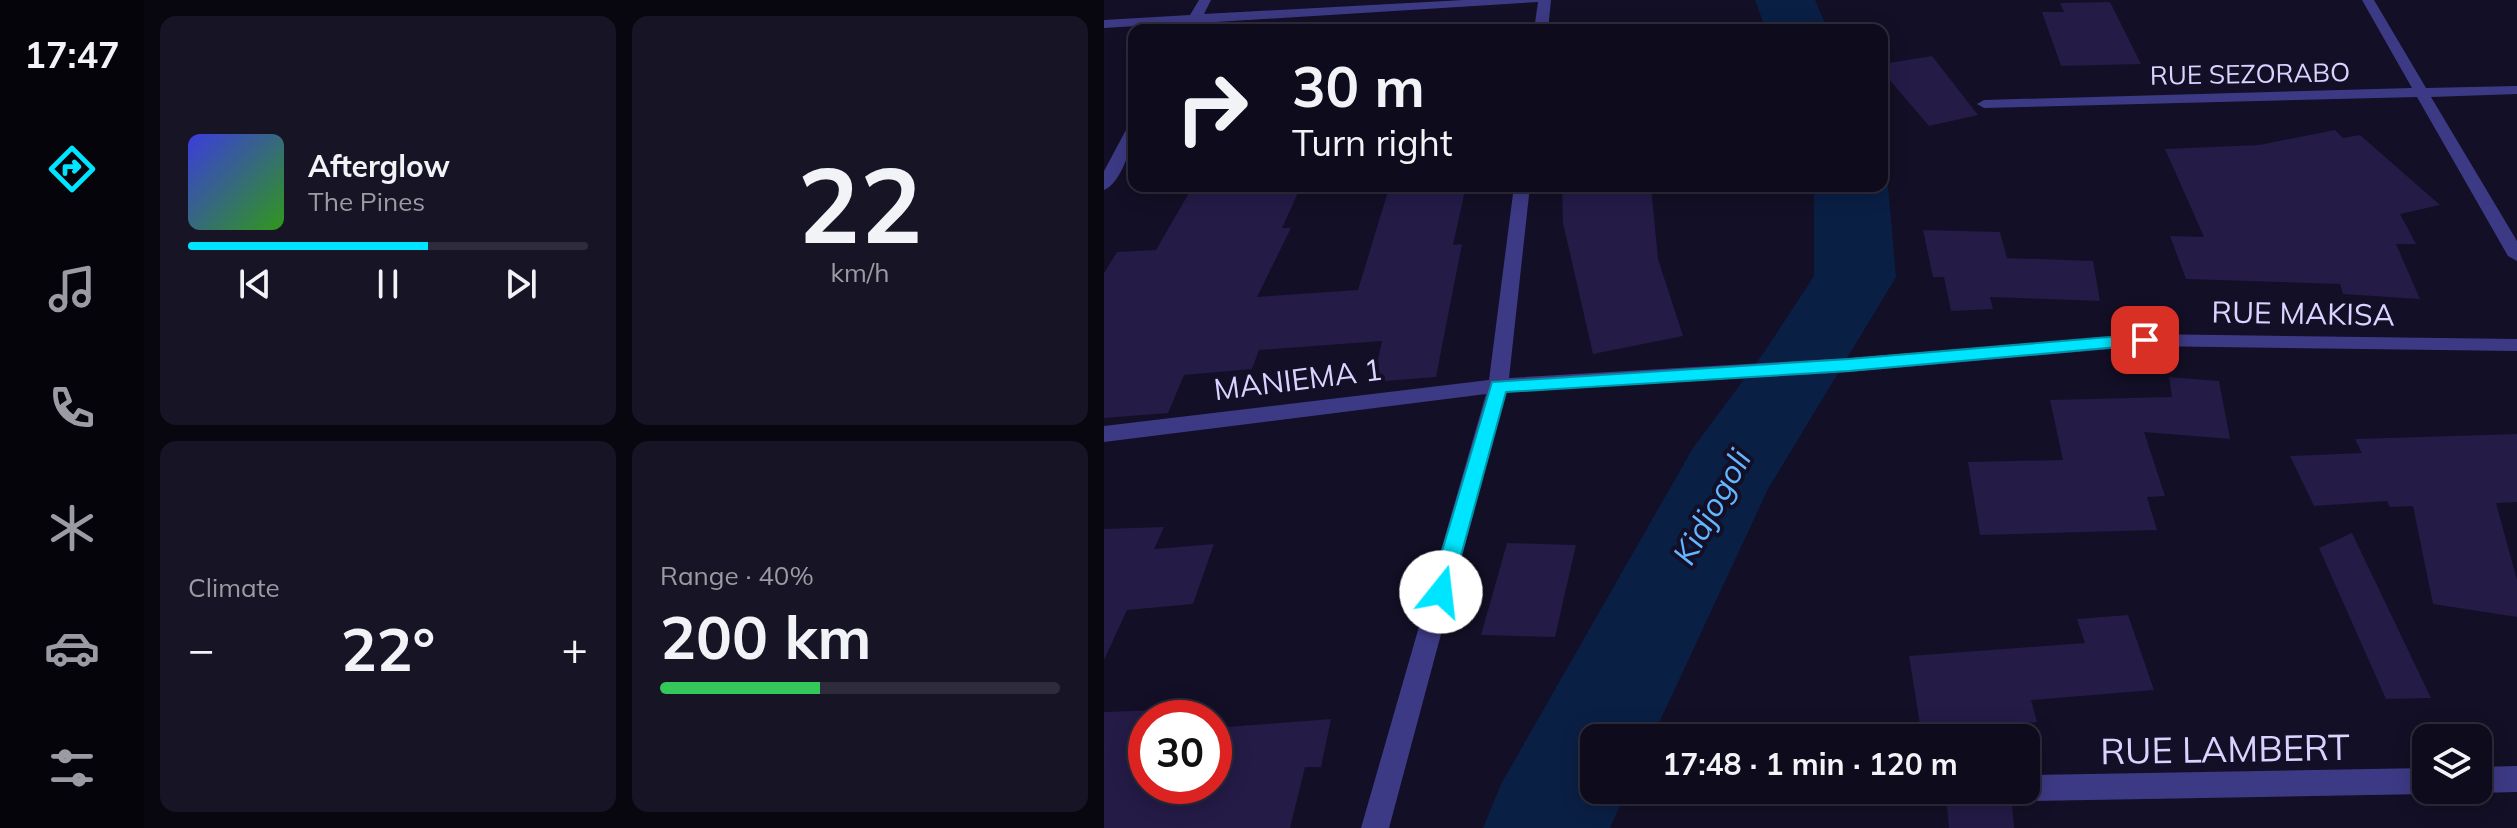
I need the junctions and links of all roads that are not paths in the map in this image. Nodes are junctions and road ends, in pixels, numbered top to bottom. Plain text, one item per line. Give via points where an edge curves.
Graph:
1 (1205, 0) edge
2 (1533, 0) edge
3 (1545, 0) edge
4 (2368, 0) edge
5 (1104, 24) edge
6 (1128, 24) edge
7 (1192, 24) edge
8 (1205, 24) edge
9 (1542, 24) edge
10 (2517, 90) edge
11 (2423, 94) junction
12 (1984, 104) dead end
13 (1128, 141) edge
14 (1104, 185) edge
15 (1521, 192) edge
16 (2517, 256) edge
17 (2517, 345) edge
18 (1768, 369) joint
19 (1498, 386) junction
20 (1104, 434) edge
21 (2517, 779) edge
22 (2492, 780) edge
23 (2412, 781) edge
24 (2040, 788) edge
25 (1375, 828) edge

1 - 7 street
2 - 8 street
3 - 9 street
4 - 11 street
5 - 6 street
10 - 11 street, RUE SEZORABO
11 - 12 street, RUE SEZORABO
11 - 16 street
13 - 14 street
15 - 19 street
17 - 18 street, RUE MAKISA via 2145,340
18 - 19 street, MANIEMA 1
19 - 20 street, MANIEMA 1
19 - 25 street
21 - 22 street
23 - 24 street, RUE LAMBERT

